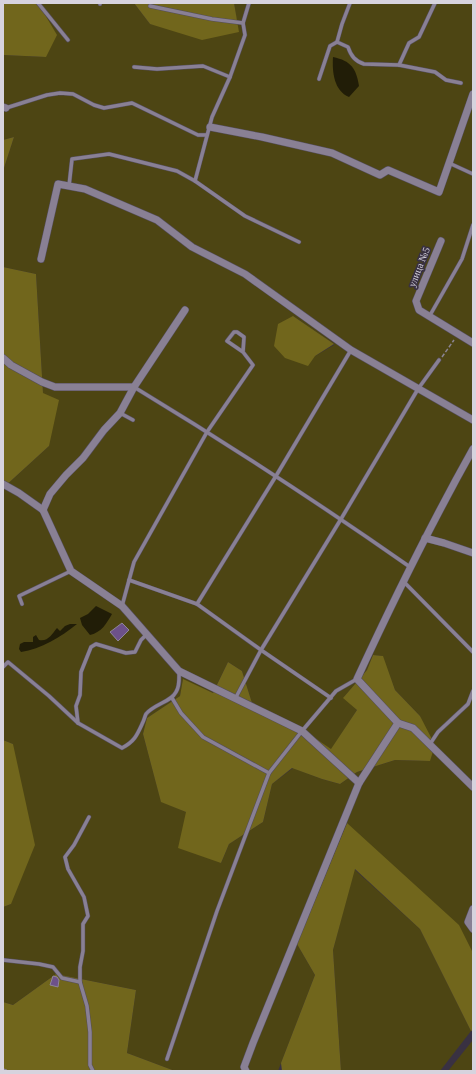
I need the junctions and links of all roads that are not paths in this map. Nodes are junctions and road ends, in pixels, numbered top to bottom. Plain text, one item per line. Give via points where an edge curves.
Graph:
1 (38, 3) edge
2 (249, 3) edge
3 (350, 3) edge
4 (435, 3) edge
5 (150, 6) dead end
6 (243, 22) junction
7 (68, 40) dead end
8 (337, 42) junction
9 (399, 65) junction
10 (134, 67) dead end
11 (230, 77) junction
12 (319, 79) dead end
13 (461, 83) dead end
14 (473, 94) edge
15 (5, 107) edge
16 (210, 127) junction
17 (207, 135) junction
18 (449, 163) junction
19 (473, 174) edge
20 (195, 181) junction
21 (68, 186) junction
22 (473, 225) edge
23 (441, 241) dead end
24 (299, 242) dead end
25 (41, 259) dead end
26 (186, 310) dead end
27 (429, 317) junction
28 (473, 343) edge
29 (350, 350) junction
30 (243, 352) junction
31 (3, 358) edge
32 (439, 360) road end
33 (134, 387) junction
34 (418, 389) junction
35 (120, 413) junction
36 (133, 420) dead end
37 (473, 420) edge
38 (207, 432) junction
39 (473, 449) edge
40 (276, 476) junction
41 (3, 484) edge
42 (42, 510) junction
43 (341, 519) junction
44 (424, 538) junction
45 (473, 553) edge
46 (410, 567) junction
47 (71, 571) junction
48 (129, 580) junction
49 (403, 581) junction
50 (22, 604) dead end
51 (197, 604) junction
52 (122, 606) junction
53 (147, 634) junction
54 (261, 650) junction
55 (473, 652) edge
56 (3, 667) edge
57 (179, 671) junction
58 (357, 679) junction
59 (473, 691) edge
60 (172, 698) junction
61 (331, 698) junction
62 (235, 699) junction
63 (78, 723) junction
64 (398, 723) junction
65 (302, 731) junction
66 (429, 745) junction
67 (269, 773) junction
68 (359, 783) junction
69 (473, 787) edge
70 (90, 817) dead end
71 (473, 909) edge
72 (473, 929) edge
73 (3, 960) edge
74 (80, 982) junction
75 (167, 1059) dead end
76 (93, 1071) edge
77 (246, 1071) edge

1 - 7 lane
2 - 6 lane
3 - 8 lane
4 - 9 lane via 419,37 409,43
5 - 6 lane via 212,19
6 - 11 lane via 245,35
8 - 9 lane via 348,47 352,56 364,64
8 - 12 lane via 330,46
9 - 13 lane via 435,72 446,80
10 - 11 lane via 157,70 203,66
11 - 16 lane
14 - 18 street
15 - 17 lane via 47,95 73,94 104,108 132,103 198,135
16 - 17 lane
16 - 18 street via 332,153 380,175 388,170 440,192
17 - 20 lane
18 - 19 lane
20 - 21 lane via 177,171 109,154 72,159
20 - 24 lane via 244,216
21 - 25 street via 58,184
21 - 29 street via 85,189 158,220 192,247 245,274
22 - 27 lane via 462,259
23 - 27 street, улица №5 via 416,301 418,310
26 - 33 street
27 - 28 street, улица №5
29 - 34 street
29 - 40 lane
30 - 30 lane via 244,337 234,332 227,341
30 - 38 lane via 253,365
31 - 33 street via 11,365 55,387
32 - 34 lane
33 - 35 street
33 - 38 lane
34 - 37 street
34 - 43 lane
35 - 36 lane
35 - 42 street via 50,494
38 - 40 lane
38 - 48 lane via 134,562
39 - 44 street
40 - 43 lane
40 - 51 lane
41 - 42 street
42 - 47 street
43 - 46 lane
43 - 54 lane
44 - 45 street
44 - 46 street
46 - 49 street
47 - 50 lane via 19,596
47 - 52 street
48 - 51 lane
48 - 52 lane
49 - 55 lane
49 - 58 street
51 - 54 lane
52 - 53 street
53 - 57 street
53 - 63 lane via 140,640 136,652 126,654 96,644 91,647 81,672 80,695 76,706
54 - 61 lane
54 - 62 lane
56 - 63 lane via 8,662
57 - 60 lane via 179,685
57 - 62 street
58 - 61 lane via 336,691
58 - 64 street
59 - 66 lane via 468,704 438,732
60 - 63 lane via 146,714 136,737 122,748
60 - 67 lane via 181,713 203,737
61 - 65 lane
62 - 65 street
64 - 66 street via 413,728
64 - 68 street
65 - 67 lane
65 - 68 street
66 - 69 street
67 - 75 lane via 217,911
68 - 77 street via 253,1043 244,1067
70 - 74 lane via 65,857 68,868 84,897 88,916 83,924
71 - 72 street via 468,922
73 - 74 lane via 53,968 62,978
74 - 76 lane via 87,1006 90,1065

